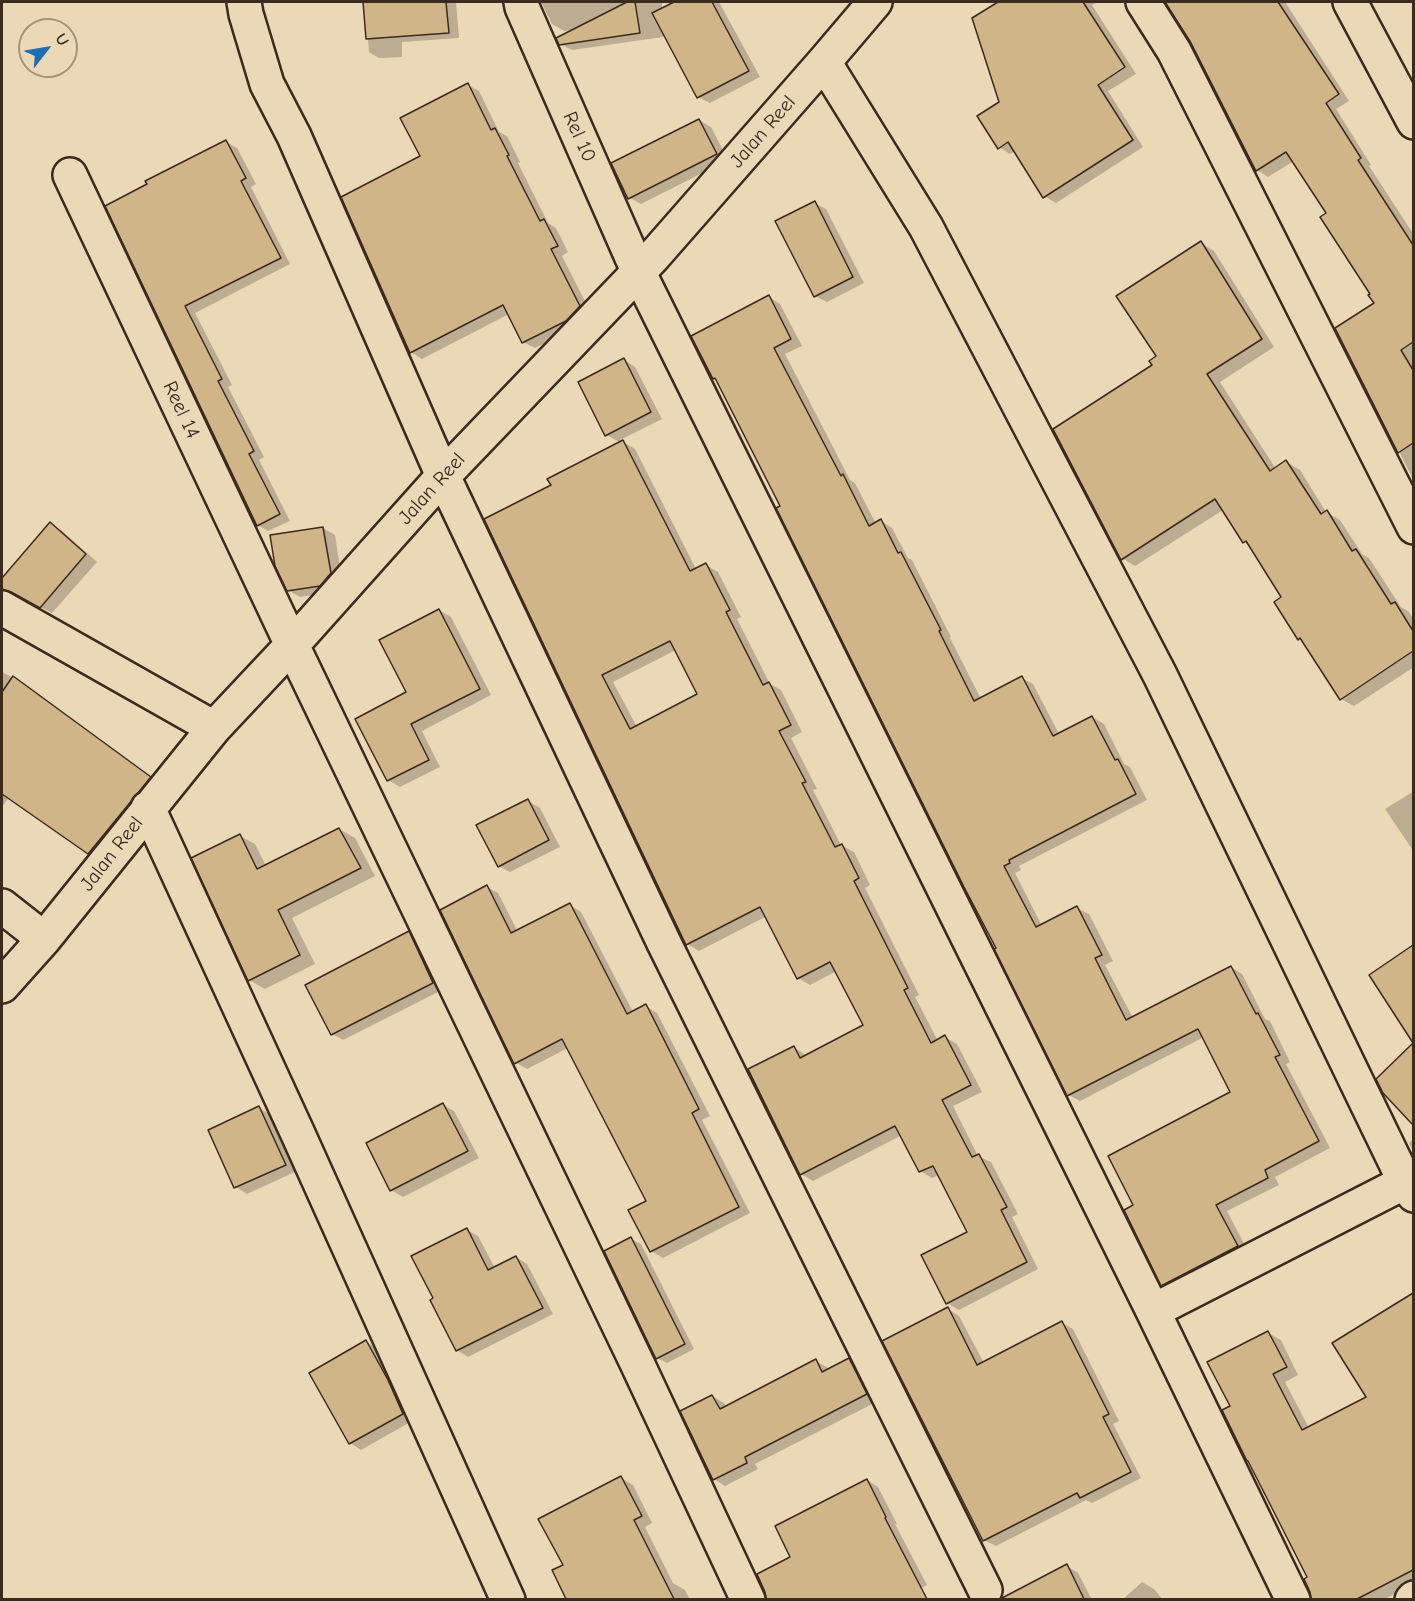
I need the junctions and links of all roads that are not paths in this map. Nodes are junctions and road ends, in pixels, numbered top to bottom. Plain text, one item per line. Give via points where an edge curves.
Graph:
1 (244, 2) edge
2 (521, 2) edge
3 (875, 2) edge
4 (1143, 2) edge
5 (1350, 2) edge
6 (824, 62) junction
7 (1413, 122) edge
8 (70, 175) dead end
9 (638, 271) junction
10 (443, 476) junction
11 (1413, 527) edge
12 (2, 608) edge
13 (292, 645) junction
14 (214, 728) junction
15 (148, 808) junction
16 (2, 906) edge
17 (44, 939) junction
18 (2, 987) edge
19 (1409, 1189) edge
20 (1153, 1311) junction
21 (985, 1590) dead end
22 (508, 1599) edge
23 (748, 1599) edge
24 (1293, 1599) edge

1 - 10 street via 267,84 294,136
2 - 9 street, Rel 10
3 - 6 street, Jalan Reel
4 - 11 street via 1174,51
5 - 7 street
6 - 9 street, Jalan Reel
6 - 19 street via 926,228 1149,654
8 - 13 street, Reel 14
9 - 10 street, Jalan Reel
9 - 20 street, Rel 10
10 - 13 street, Jalan Reel
10 - 21 street via 664,943
12 - 14 street
13 - 14 street, Jalan Reel
13 - 23 street, Reel 14
14 - 15 street, Jalan Reel
15 - 17 street, Jalan Reel
15 - 22 street
16 - 17 street
17 - 18 street, Jalan Reel
19 - 20 street
20 - 24 street, Rel 10

